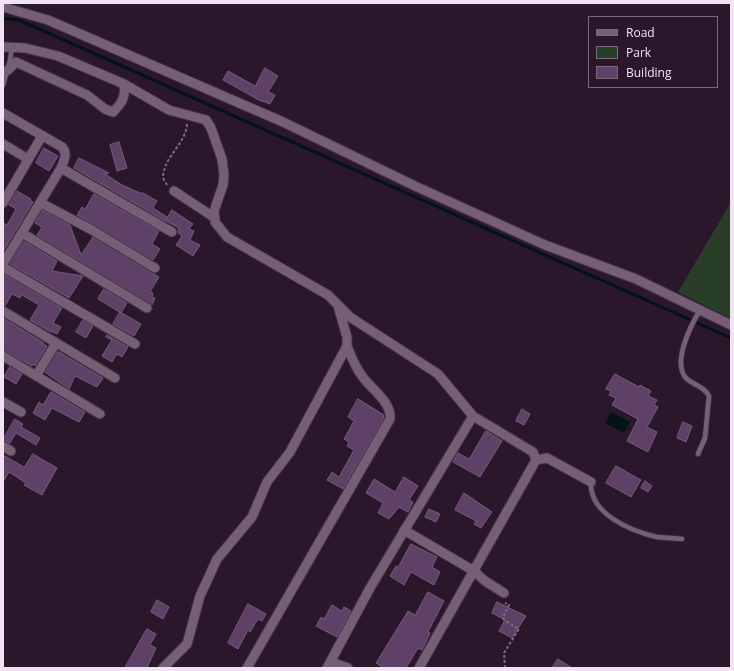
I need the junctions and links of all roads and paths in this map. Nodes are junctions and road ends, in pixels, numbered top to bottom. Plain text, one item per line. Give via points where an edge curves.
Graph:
1 (3, 7) edge
2 (8, 47) edge
3 (8, 70) junction
4 (124, 84) junction
5 (3, 85) edge
6 (3, 113) edge
7 (186, 114) junction
8 (42, 136) junction
9 (3, 144) edge
10 (28, 159) junction
11 (61, 168) junction
12 (174, 191) joint
13 (41, 202) junction
14 (3, 203) edge
15 (215, 218) junction
16 (172, 232) dead end
17 (22, 233) junction
18 (3, 264) edge
19 (3, 267) edge
20 (155, 268) dead end
21 (338, 306) junction
22 (147, 308) dead end
23 (3, 311) edge
24 (699, 312) junction
25 (731, 324) edge
26 (56, 343) junction
27 (135, 344) dead end
28 (347, 346) junction
29 (3, 356) edge
30 (36, 376) junction
31 (115, 378) dead end
32 (4, 405) edge
33 (21, 412) dead end
34 (100, 414) dead end
35 (473, 416) junction
36 (3, 446) edge
37 (11, 451) dead end
38 (698, 454) dead end
39 (536, 460) junction
40 (591, 482) joint
41 (404, 530) junction
42 (682, 539) dead end
43 (474, 571) junction
44 (502, 592) joint
45 (329, 665) edge
46 (163, 668) edge
47 (247, 668) edge
48 (348, 668) edge
49 (419, 668) edge
50 (505, 668) edge

1 - 24 street via 48,20 283,122 545,245 636,279
2 - 3 lane
2 - 4 street via 25,48 58,56
3 - 4 street via 16,62 87,95 113,112 126,94
3 - 5 lane
4 - 7 street via 169,110
6 - 8 street
7 - 12 path via 186,131 163,173 164,182
7 - 15 street via 206,120 222,159 223,185 217,197
8 - 10 street
8 - 11 street via 65,150
9 - 10 street
10 - 14 street
11 - 13 street
11 - 16 street
12 - 15 street
13 - 17 street
13 - 20 street
15 - 21 street via 227,237 317,288
17 - 18 street
17 - 22 street
19 - 27 street
21 - 28 street
21 - 35 street via 350,317 438,374
23 - 26 street
24 - 25 street
24 - 38 lane via 683,350 682,372 687,379 707,392 710,401 704,442
26 - 30 street
26 - 31 street
28 - 46 street via 290,452 267,482 252,517 217,560 200,596 187,644
28 - 47 street via 362,377 387,407 390,420
29 - 30 street
30 - 34 street
32 - 33 street
35 - 39 street via 530,449
35 - 41 street
36 - 37 street
39 - 40 street via 547,458
39 - 43 street
40 - 42 lane via 593,499 618,522 639,532
41 - 43 street
41 - 45 street
43 - 44 street
43 - 49 street
44 - 50 path via 500,600 509,605 504,620 519,629 504,653
45 - 48 street

